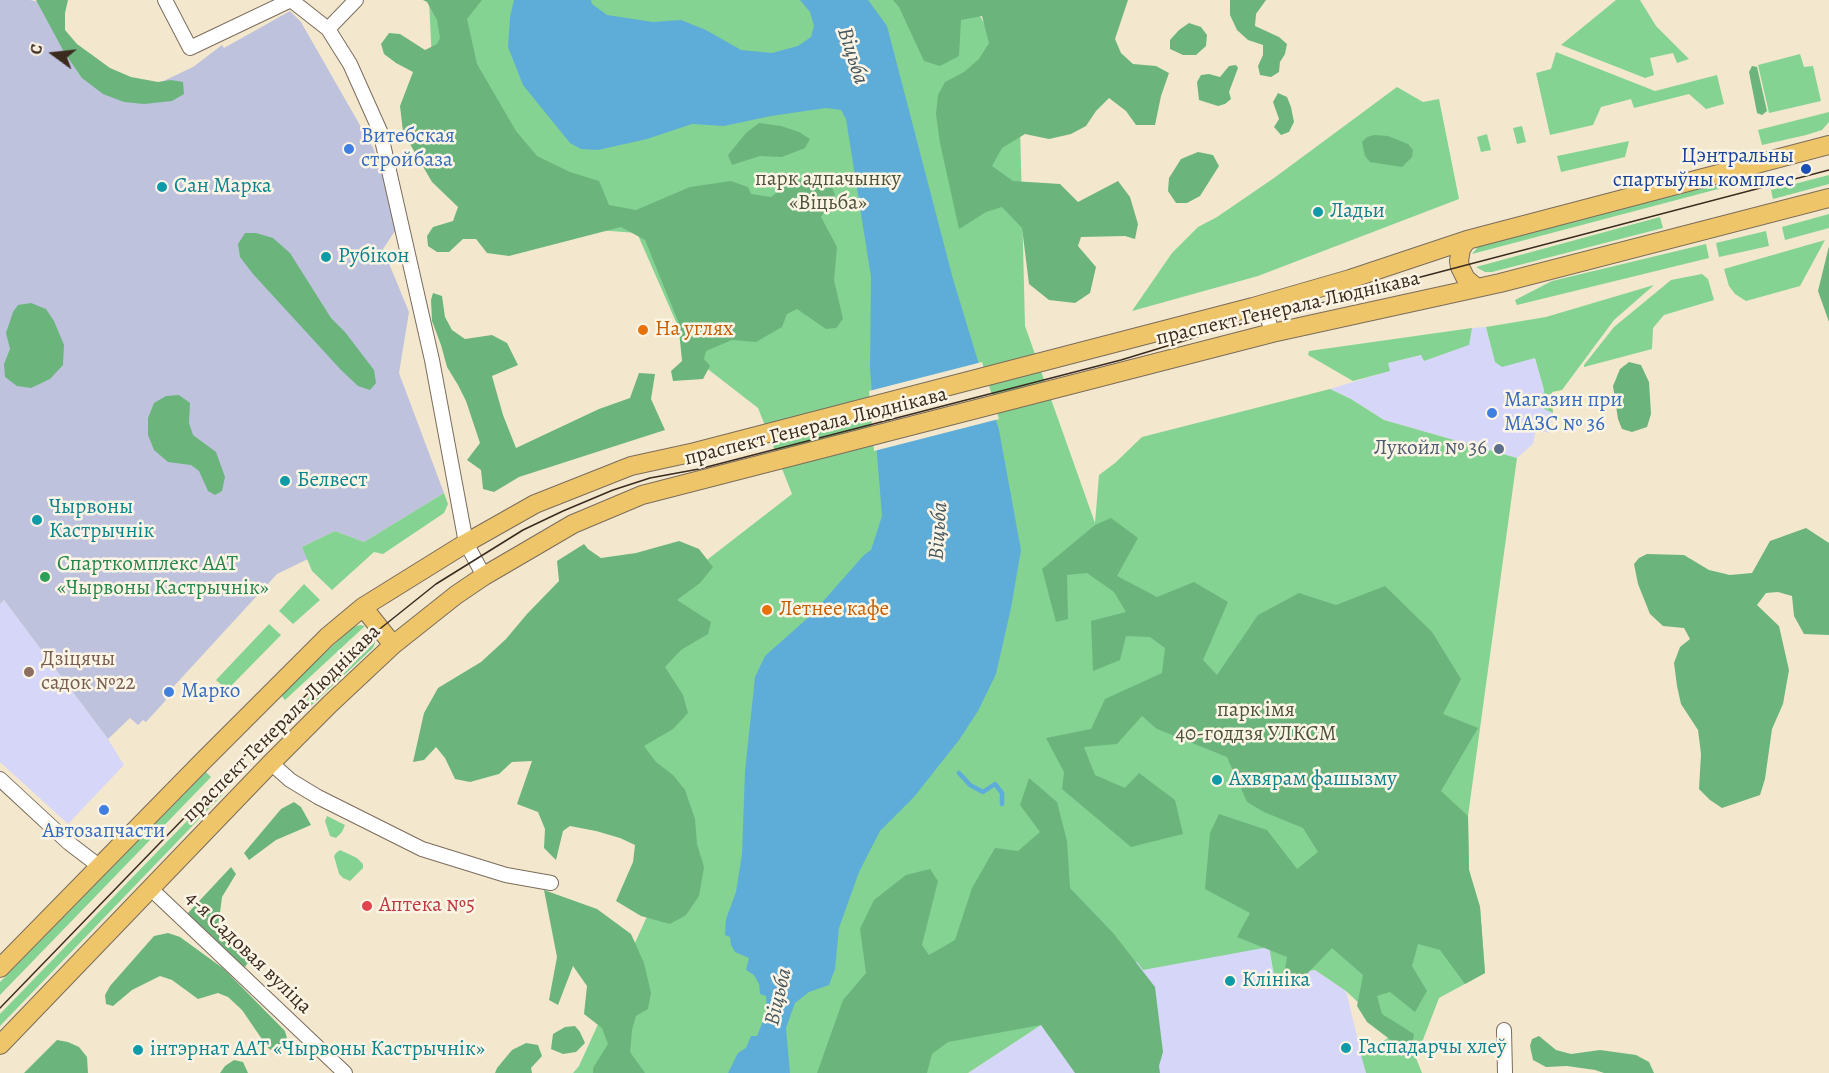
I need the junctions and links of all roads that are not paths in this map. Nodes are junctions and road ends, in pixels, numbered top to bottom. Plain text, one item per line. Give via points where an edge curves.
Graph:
1 (165, 0) edge
2 (291, 0) edge
3 (356, 0) edge
4 (328, 29) junction
5 (1829, 145) edge
6 (1829, 198) edge
7 (1467, 240) junction
8 (1477, 288) junction
9 (1264, 304) junction
10 (1272, 333) junction
11 (466, 543) junction
12 (484, 576) junction
13 (363, 607) junction
14 (393, 645) junction
15 (271, 763) junction
16 (0, 779) edge
17 (99, 866) junction
18 (550, 883) dead end
19 (150, 888) junction
20 (0, 968) edge
21 (1504, 1030) dead end
22 (0, 1045) edge
23 (345, 1073) edge
24 (1504, 1073) edge

1 - 2 street via 190,48
2 - 4 street
3 - 4 street
4 - 11 street via 350,64 380,131 432,360
5 - 7 main road, праспект Генерала Люднікава
6 - 8 main road, праспект Генерала Люднікава
7 - 8 main road via 1461,249 1460,267
7 - 9 main road, праспект Генерала Люднікава
8 - 10 main road, праспект Генерала Люднікава
9 - 10 street
9 - 11 main road, праспект Генерала Люднікава via 631,466 535,504
10 - 12 main road, праспект Генерала Люднікава via 642,495 573,524
11 - 12 street
11 - 13 main road, праспект Генерала Люднікава
12 - 14 main road, праспект Генерала Люднікава
13 - 14 main road
13 - 17 main road, праспект Генерала Люднікава via 303,661
14 - 15 main road, праспект Генерала Люднікава
15 - 18 street via 318,797 422,849 506,875
15 - 19 main road, праспект Генерала Люднікава
16 - 17 street
17 - 20 main road, праспект Генерала Люднікава
19 - 22 main road, праспект Генерала Люднікава
19 - 23 street, 4-я Садовая вуліца
21 - 24 street

